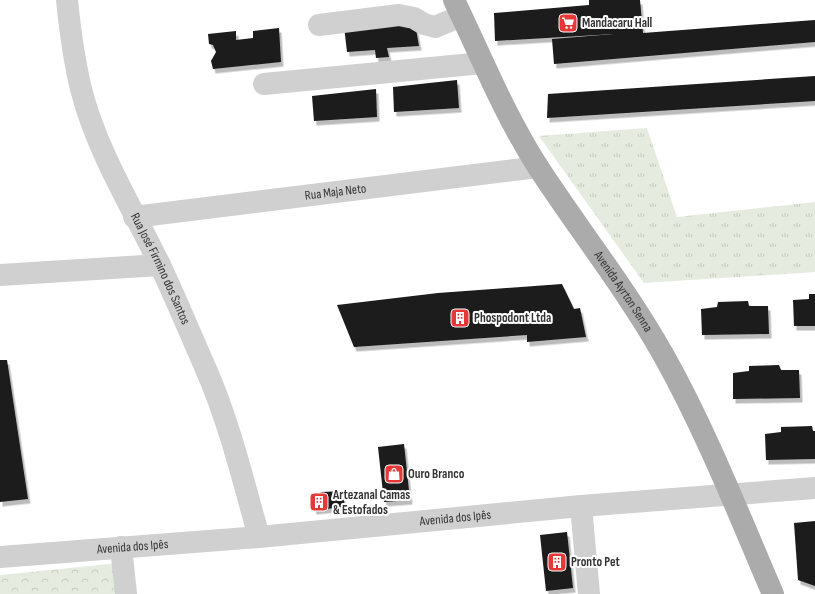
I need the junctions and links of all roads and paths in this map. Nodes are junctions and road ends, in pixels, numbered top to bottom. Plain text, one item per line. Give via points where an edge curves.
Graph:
1 (66, 0) edge
2 (457, 8) edge
3 (319, 25) dead end
4 (483, 62) junction
5 (264, 84) dead end
6 (538, 167) junction
7 (134, 217) junction
8 (160, 265) junction
9 (0, 275) edge
10 (815, 488) edge
11 (729, 494) junction
12 (581, 506) junction
13 (259, 537) junction
14 (121, 547) junction
15 (0, 557) edge
16 (126, 594) edge
17 (589, 594) edge
18 (773, 594) edge

1 - 7 street, Rua José Firmino dos Santos via 81,90 94,128
2 - 3 street via 435,27 399,15
2 - 4 main road, Avenida Ayrton Senna
4 - 5 street
4 - 6 main road, Avenida Ayrton Senna via 516,131
6 - 7 street, Rua Maja Neto
6 - 11 main road, Avenida Ayrton Senna via 664,356
7 - 8 street, Rua José Firmino dos Santos
8 - 9 street
8 - 13 street, Rua José Firmino dos Santos via 206,370 233,444
10 - 11 street, Avenida dos Ipês
11 - 12 street, Avenida dos Ipês
11 - 18 main road, Avenida Ayrton Senna
12 - 13 street, Avenida dos Ipês
12 - 17 street
13 - 14 street, Avenida dos Ipês
14 - 15 street, Avenida dos Ipês
14 - 16 street

